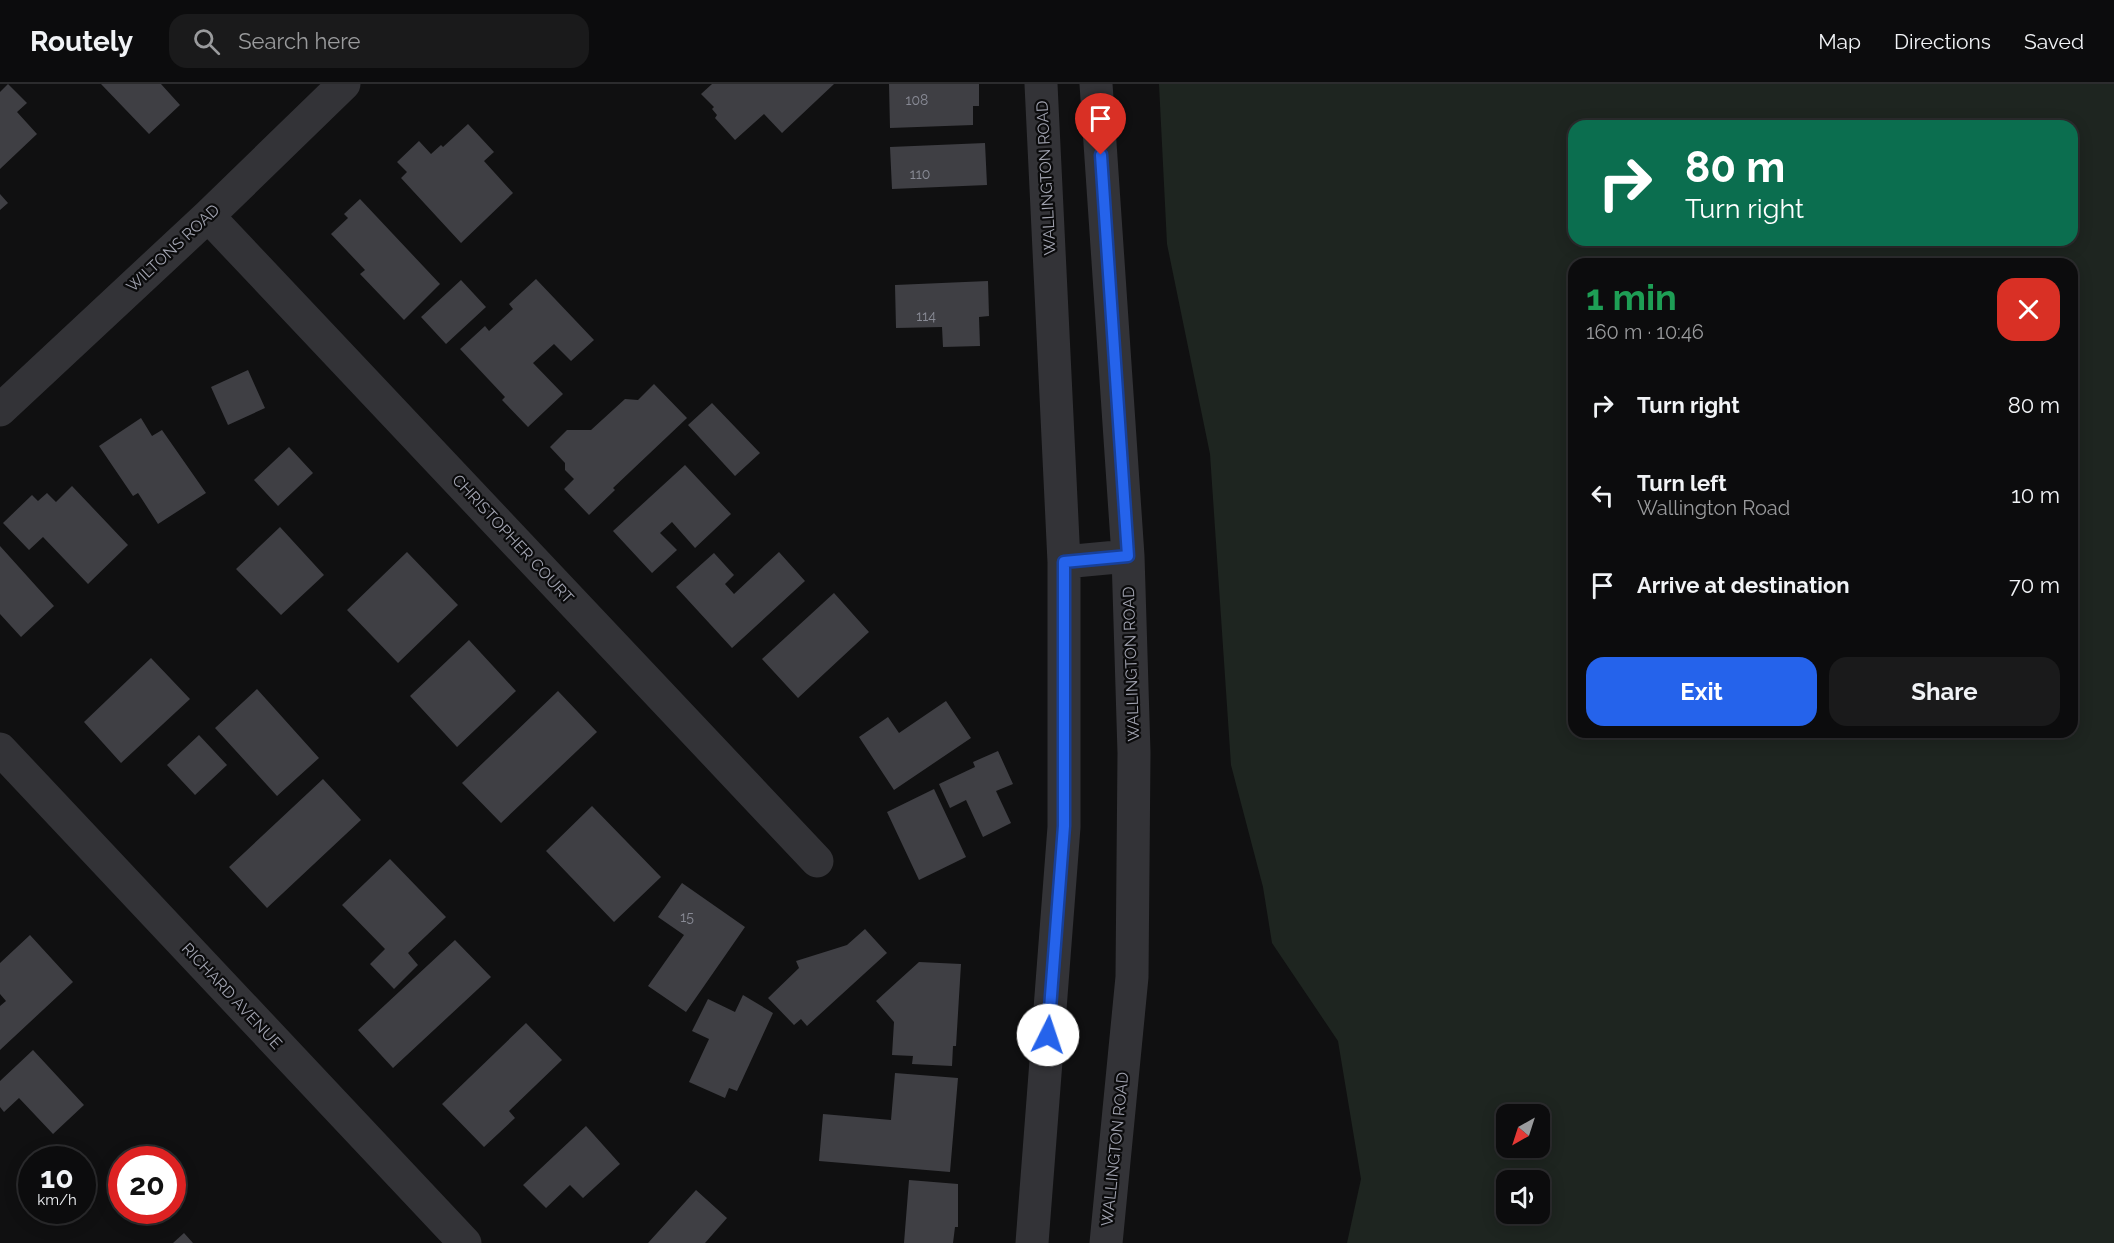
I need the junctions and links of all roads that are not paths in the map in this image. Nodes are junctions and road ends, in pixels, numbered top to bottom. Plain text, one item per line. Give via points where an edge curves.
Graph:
1 (344, 84) edge
2 (1041, 84) edge
3 (1096, 84) edge
4 (208, 216) junction
5 (0, 410) edge
6 (1128, 556) junction
7 (1064, 562) junction
8 (0, 749) edge
9 (817, 861) dead end
10 (465, 1243) edge
11 (1032, 1243) edge
12 (1106, 1243) edge

1 - 4 street, WILTONS ROAD
2 - 7 street, WALLINGTON ROAD
3 - 6 street, WALLINGTON ROAD
4 - 5 street, WILTONS ROAD
4 - 9 street, CHRISTOPHER COURT
6 - 7 street
6 - 12 street, WALLINGTON ROAD via 1134,753 1132,977
7 - 11 street, WALLINGTON ROAD via 1064,826
8 - 10 street, RICHARD AVENUE

